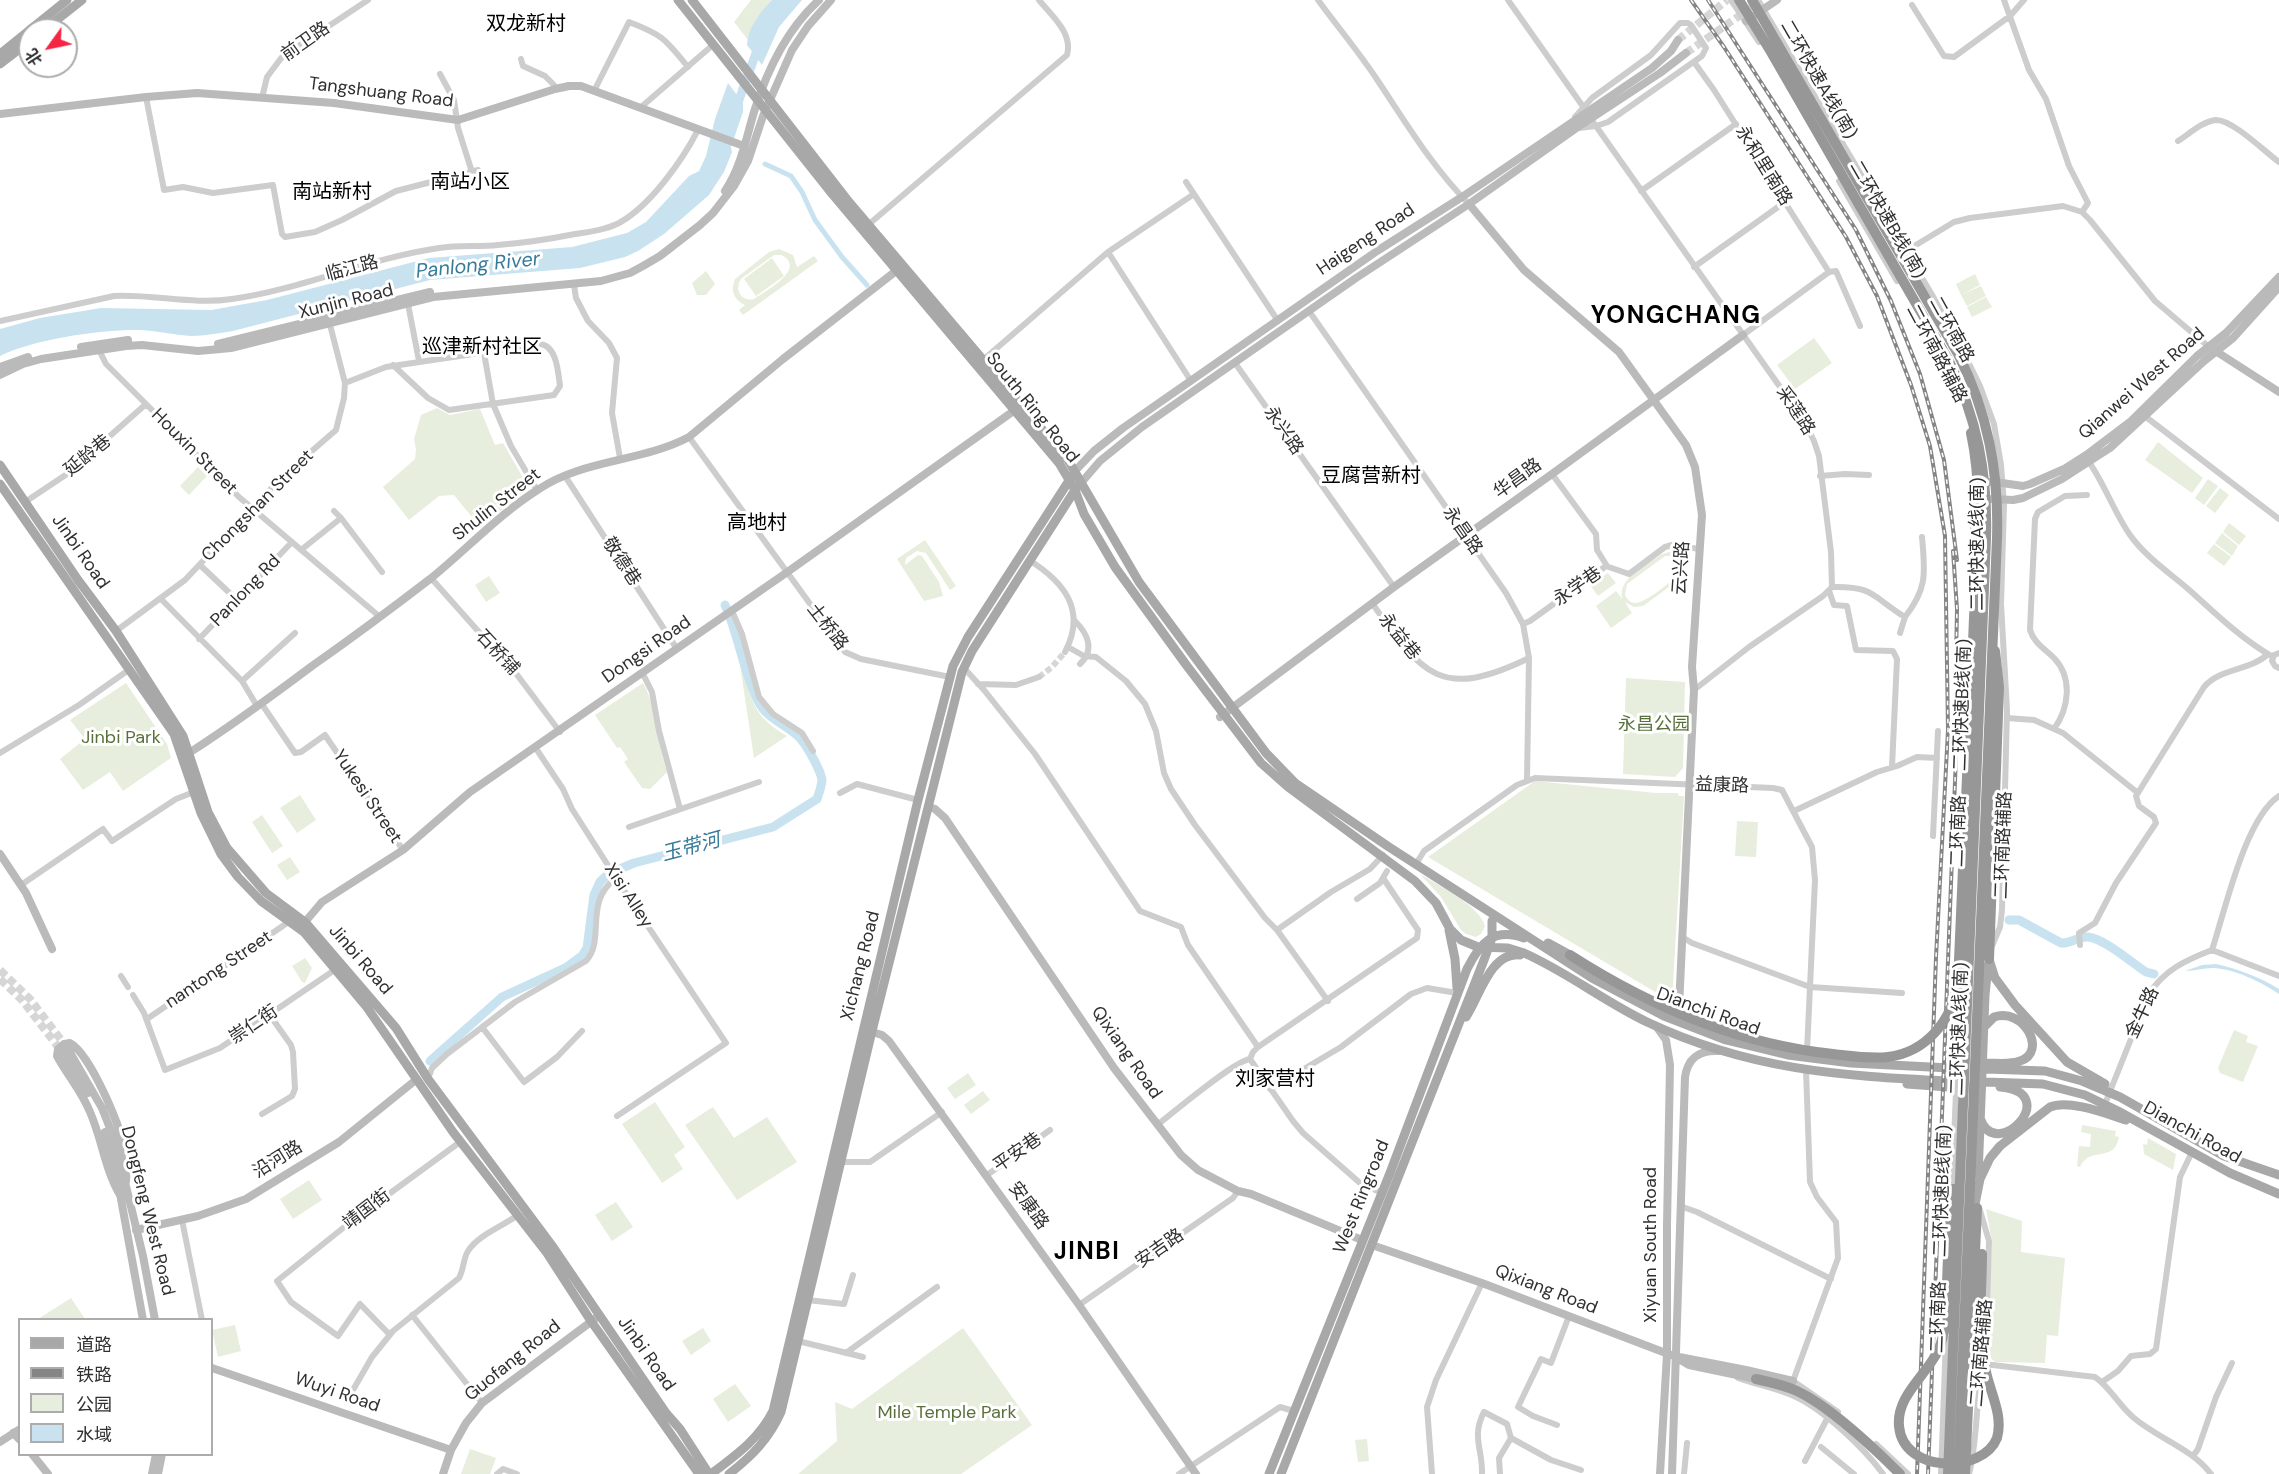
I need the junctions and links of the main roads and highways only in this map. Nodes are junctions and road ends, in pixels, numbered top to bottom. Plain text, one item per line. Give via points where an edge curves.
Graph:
1 (67, 0) edge
2 (82, 0) edge
3 (678, 0) edge
4 (693, 0) edge
5 (1740, 0) edge
6 (1751, 0) edge
7 (1755, 15) junction
8 (59, 18) edge
9 (18, 50) edge
10 (0, 54) edge
11 (0, 64) edge
12 (1932, 340) road end
13 (1958, 375) junction
14 (1970, 430) road end
15 (0, 465) edge
16 (1072, 476) junction
17 (1984, 483) junction
18 (1078, 487) junction
19 (1, 488) edge
20 (1996, 500) junction
21 (1993, 632) junction
22 (1973, 639) junction
23 (1982, 647) junction
24 (1977, 690) junction
25 (1979, 720) junction
26 (1968, 744) junction
27 (1481, 907) junction
28 (1980, 910) junction
29 (1445, 918) junction
30 (1492, 921) junction
31 (1520, 934) junction
32 (1492, 937) junction
33 (1535, 942) junction
34 (1465, 943) junction
35 (1484, 948) junction
36 (1570, 955) junction
37 (1533, 957) junction
38 (1989, 960) junction
39 (1545, 963) junction
40 (1456, 998) junction
41 (867, 1030) junction
42 (1984, 1030) junction
43 (386, 1033) junction
44 (1454, 1037) junction
45 (1950, 1065) tunnel mouth
46 (1950, 1084) tunnel mouth
47 (2108, 1088) junction
48 (2092, 1098) junction
49 (457, 1118) junction
50 (1980, 1118) junction
51 (2159, 1134) junction
52 (1961, 1144) junction
53 (2279, 1175) edge
54 (2279, 1194) edge
55 (1977, 1203) junction
56 (1975, 1254) junction
57 (1756, 1379) road end
58 (699, 1474) edge
59 (710, 1474) edge
60 (729, 1474) edge
61 (1269, 1474) edge
62 (1281, 1474) edge
63 (1900, 1474) edge
64 (1948, 1474) edge
65 (1958, 1474) edge
66 (1967, 1474) edge

1 - 10 main road
2 - 8 main road
3 - 16 main road, South Ring Road via 896,272
4 - 16 main road, South Ring Road via 868,225 1068,460
5 - 7 main road, 二环南路
5 - 23 highway, 二环快速B线(南), bridge via 1939,343 1968,403 1986,487
6 - 7 main road, 二环南路
6 - 21 highway, 二环快速A线(南), bridge via 1949,338 1978,399 1991,443 1997,487
7 - 13 main road, 二环南路
7 - 17 main road, 二环南路 via 1960,363 1983,418
9 - 11 main road
12 - 13 main road
13 - 17 main road, 二环南路 via 1978,428
14 - 17 highway
15 - 49 main road, Jinbi Road via 116,631 183,736 208,812 226,848 266,893 305,922 396,1028
16 - 18 main road, South Ring Road
16 - 41 main road, Xichang Road via 958,653 918,800
17 - 20 main road, 二环南路
17 - 22 highway
18 - 27 main road, South Ring Road via 1139,582 1266,753 1295,783
18 - 29 main road, South Ring Road via 1084,514 1115,567 1261,763 1424,889
18 - 41 main road, Xichang Road via 964,668
19 - 43 main road, Jinbi Road via 174,734 210,834 229,865 261,901 304,932
20 - 28 main road, 二环南路
20 - 64 main road, 二环南路
21 - 38 highway, bridge via 1999,679
21 - 65 highway, 二环快速A线(南), bridge
22 - 24 highway, bridge
22 - 26 highway, bridge
23 - 24 highway, bridge
23 - 25 highway, 二环快速B线(南), bridge
24 - 25 highway, bridge
24 - 26 highway, bridge
25 - 52 highway, 二环快速B线(南), bridge
26 - 36 highway, bridge via 1957,989 1946,1020 1915,1048 1889,1057 1862,1057 1799,1050 1743,1038 1650,1001
27 - 30 main road
27 - 31 main road
28 - 38 main road
28 - 56 main road, 二环南路
29 - 34 main road
29 - 40 main road via 1455,958
30 - 32 main road
30 - 34 main road via 1487,938 1477,944
31 - 32 main road
31 - 33 main road
31 - 36 main road
32 - 35 main road, West Ringroad
33 - 36 main road
33 - 37 main road via 1530,950
33 - 45 main road, Dianchi Road via 1620,994 1742,1045 1861,1064
34 - 35 main road, Dianchi Road
35 - 37 main road, Dianchi Road via 1512,949
35 - 40 main road, West Ringroad via 1467,969
35 - 44 main road, West Ringroad
37 - 39 main road, Dianchi Road
38 - 42 main road
38 - 47 main road via 2003,991 2062,1057
39 - 44 main road via 1514,954 1499,961
39 - 46 main road, Dianchi Road via 1600,998 1650,1023 1730,1054 1806,1071 1918,1086
40 - 61 main road, West Ringroad
41 - 59 main road, Xichang Road via 773,1411 746,1448
41 - 60 main road, Xichang Road via 841,1162 782,1412 765,1441
42 - 47 main road via 1994,1017 2010,1016 2025,1026 2032,1043 2031,1052 2022,1061 1986,1066 2052,1073
42 - 50 main road
43 - 49 main road via 454,1121
43 - 58 main road, Jinbi Road via 460,1142 547,1253
44 - 62 main road, West Ringroad
47 - 48 main road via 2101,1098
47 - 53 main road, Dianchi Road via 2224,1156
48 - 50 main road, Dianchi Road via 2043,1084 1986,1084 2020,1092 2026,1101 2026,1112 2018,1126 2003,1133 1989,1131
48 - 51 main road, Dianchi Road
49 - 59 main road, Jinbi Road via 553,1247
50 - 55 main road
51 - 54 main road, Dianchi Road via 2240,1179
51 - 55 main road via 2098,1112 2054,1105 1995,1152 1983,1170
52 - 56 highway, bridge via 1952,1200 1943,1335 1934,1359 1904,1402 1899,1422 1903,1443 1912,1457 1926,1468 1944,1474 1961,1473 1976,1466 1998,1438 1998,1413 1981,1344
52 - 64 highway, 二环快速B线(南), bridge
55 - 56 highway
55 - 56 main road
56 - 65 main road, 二环南路
56 - 66 highway
57 - 63 highway via 1811,1398

